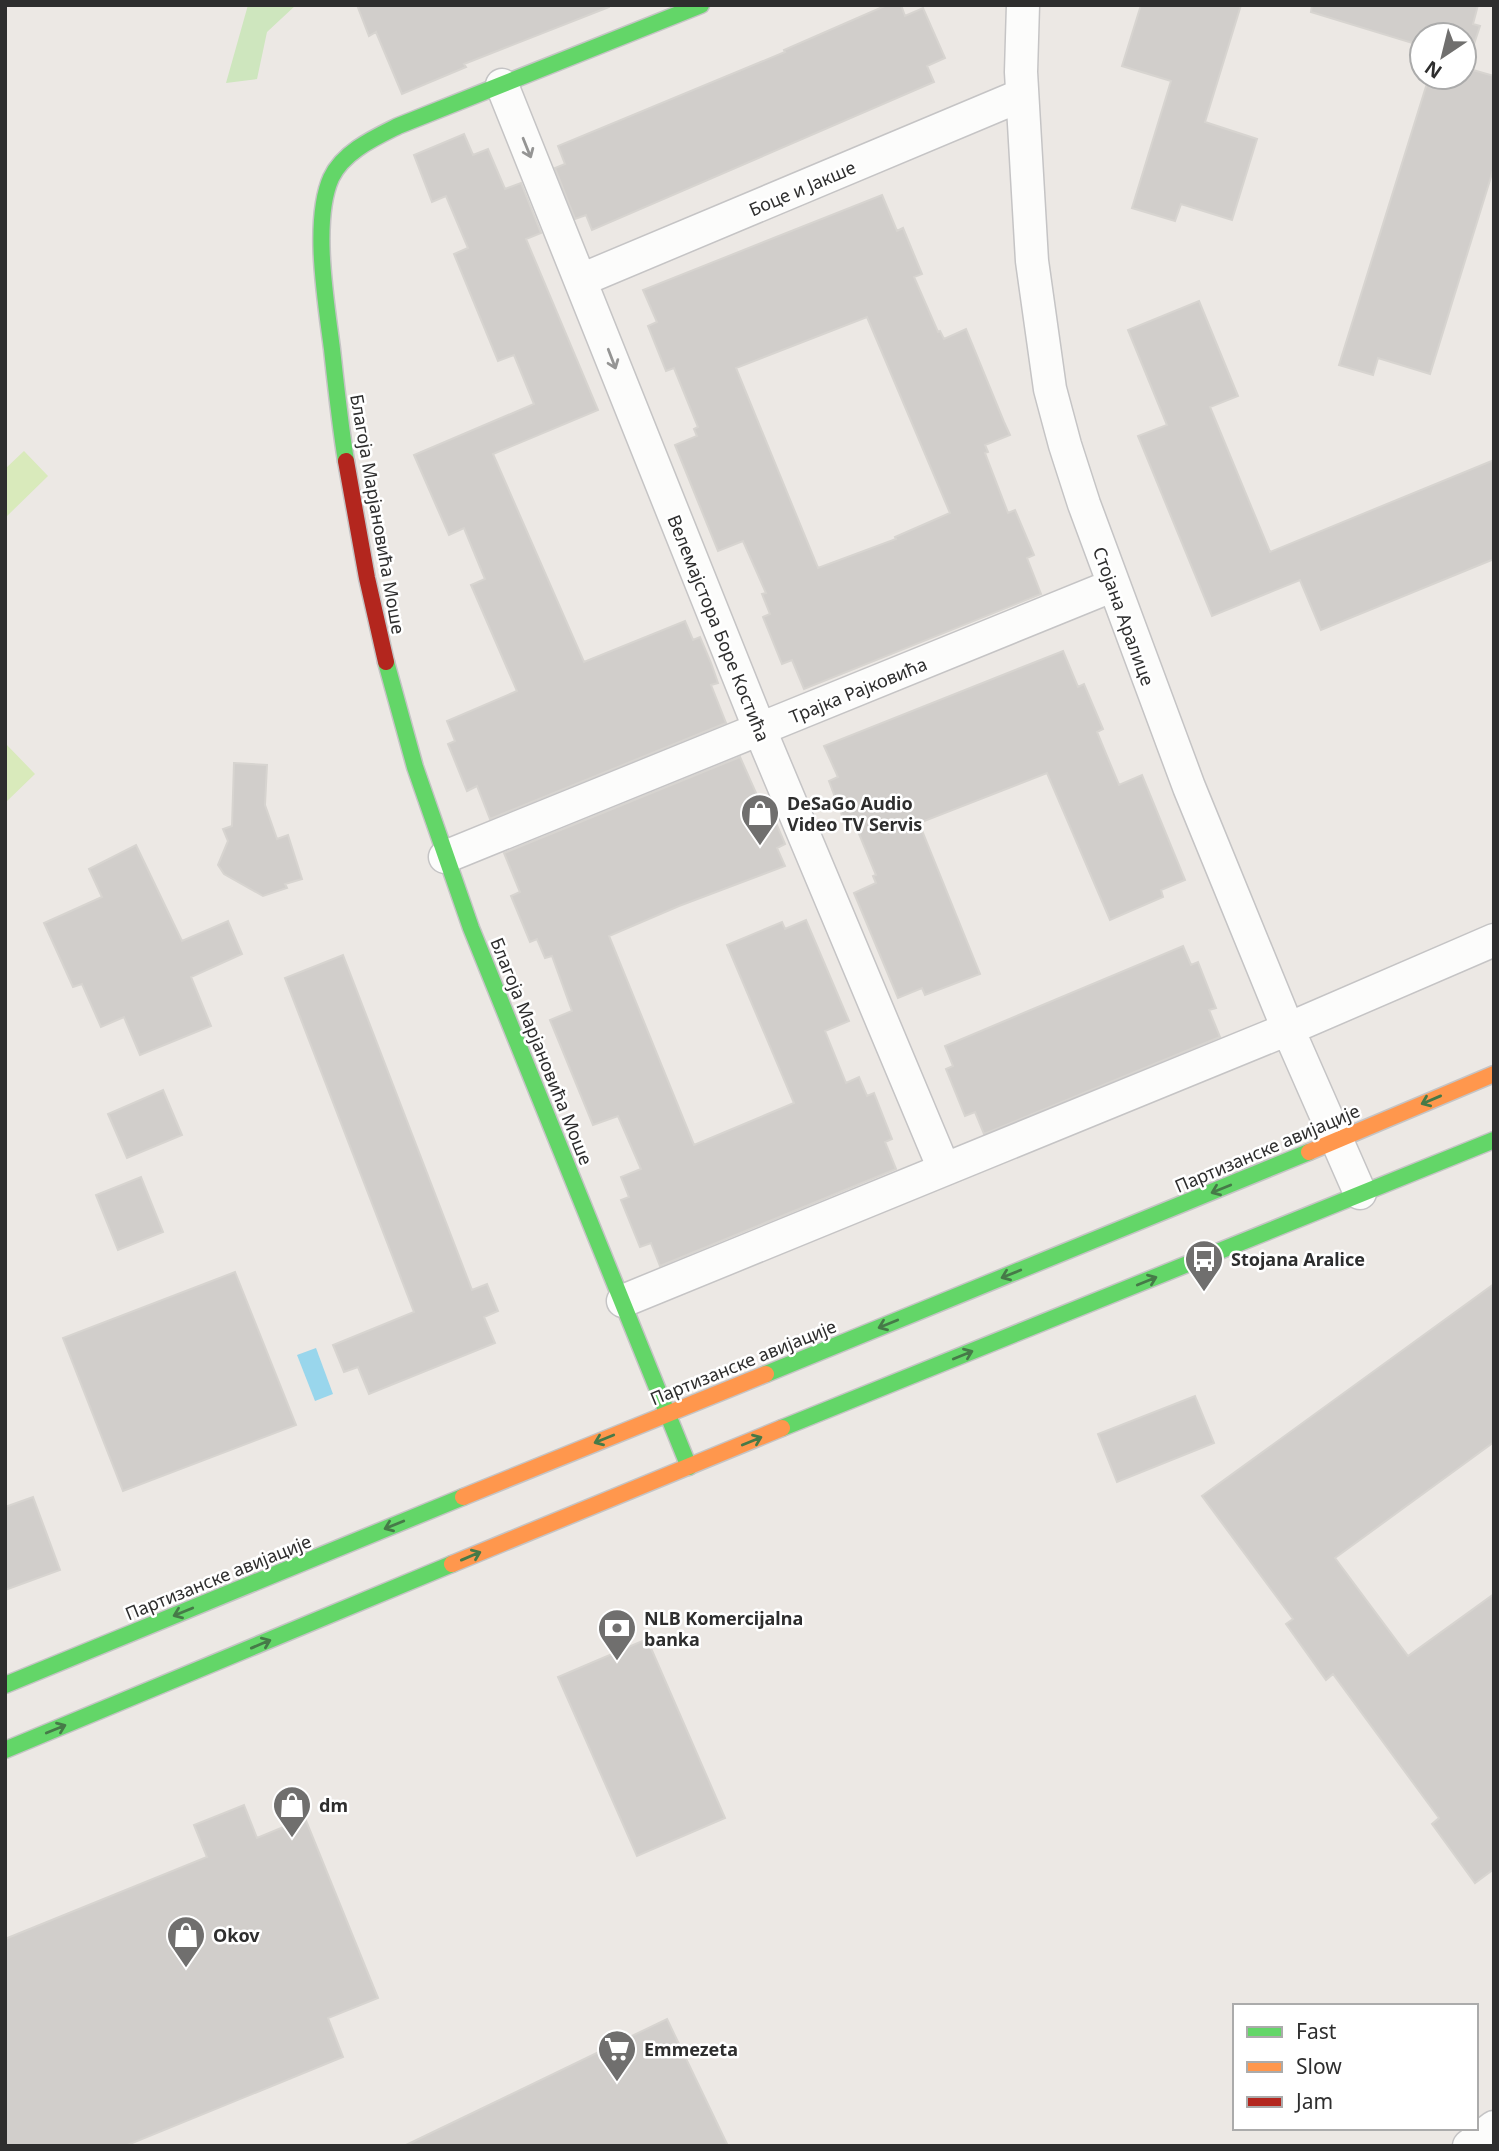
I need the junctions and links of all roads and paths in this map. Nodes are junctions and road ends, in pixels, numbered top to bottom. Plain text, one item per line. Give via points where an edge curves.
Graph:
1 (701, 5) edge
2 (1023, 5) edge
3 (502, 85) junction
4 (1022, 95) junction
5 (582, 280) junction
6 (1114, 585) junction
7 (760, 730) junction
8 (445, 856) junction
9 (1494, 940) edge
10 (1289, 1029) junction
11 (1494, 1074) edge
12 (1336, 1140) junction
13 (1494, 1140) edge
14 (944, 1169) junction
15 (1360, 1193) junction
16 (623, 1301) junction
17 (667, 1413) junction
18 (689, 1466) junction
19 (5, 1685) edge
20 (5, 1750) edge
21 (1494, 2127) edge
22 (1469, 2146) edge

1 - 3 main road, Благоја Марјановића Моше
2 - 4 street, Стојана Аралице
3 -> 5 street, Велемајстора Боре Костића
3 - 8 main road, Благоја Марјановића Моше via 373,139 332,177 323,204 325,289 336,389 367,580 400,715
4 - 5 street, Боце и Јакше
4 - 6 street, Стојана Аралице via 1032,261 1050,389
5 -> 7 street, Велемајстора Боре Костића
6 - 7 street, Трајка Рајковића
6 - 10 street, Стојана Аралице via 1189,787
7 - 8 street, Трајка Рајковића
7 - 14 street, Велемајстора Боре Костића
8 - 16 main road, Благоја Марјановића Моше via 498,1000
9 - 10 street
10 - 12 street, Стојана Аралице
10 - 14 street
11 -> 12 main road, Партизанске авијације
12 - 15 street, Стојана Аралице
12 -> 17 main road, Партизанске авијације
13 - 15 main road
14 - 16 street
18 -> 15 main road
16 - 17 main road, Благоја Марјановића Моше
17 - 18 main road, Благоја Марјановића Моше
17 -> 19 main road, Партизанске авијације
20 -> 18 main road
21 - 22 street

